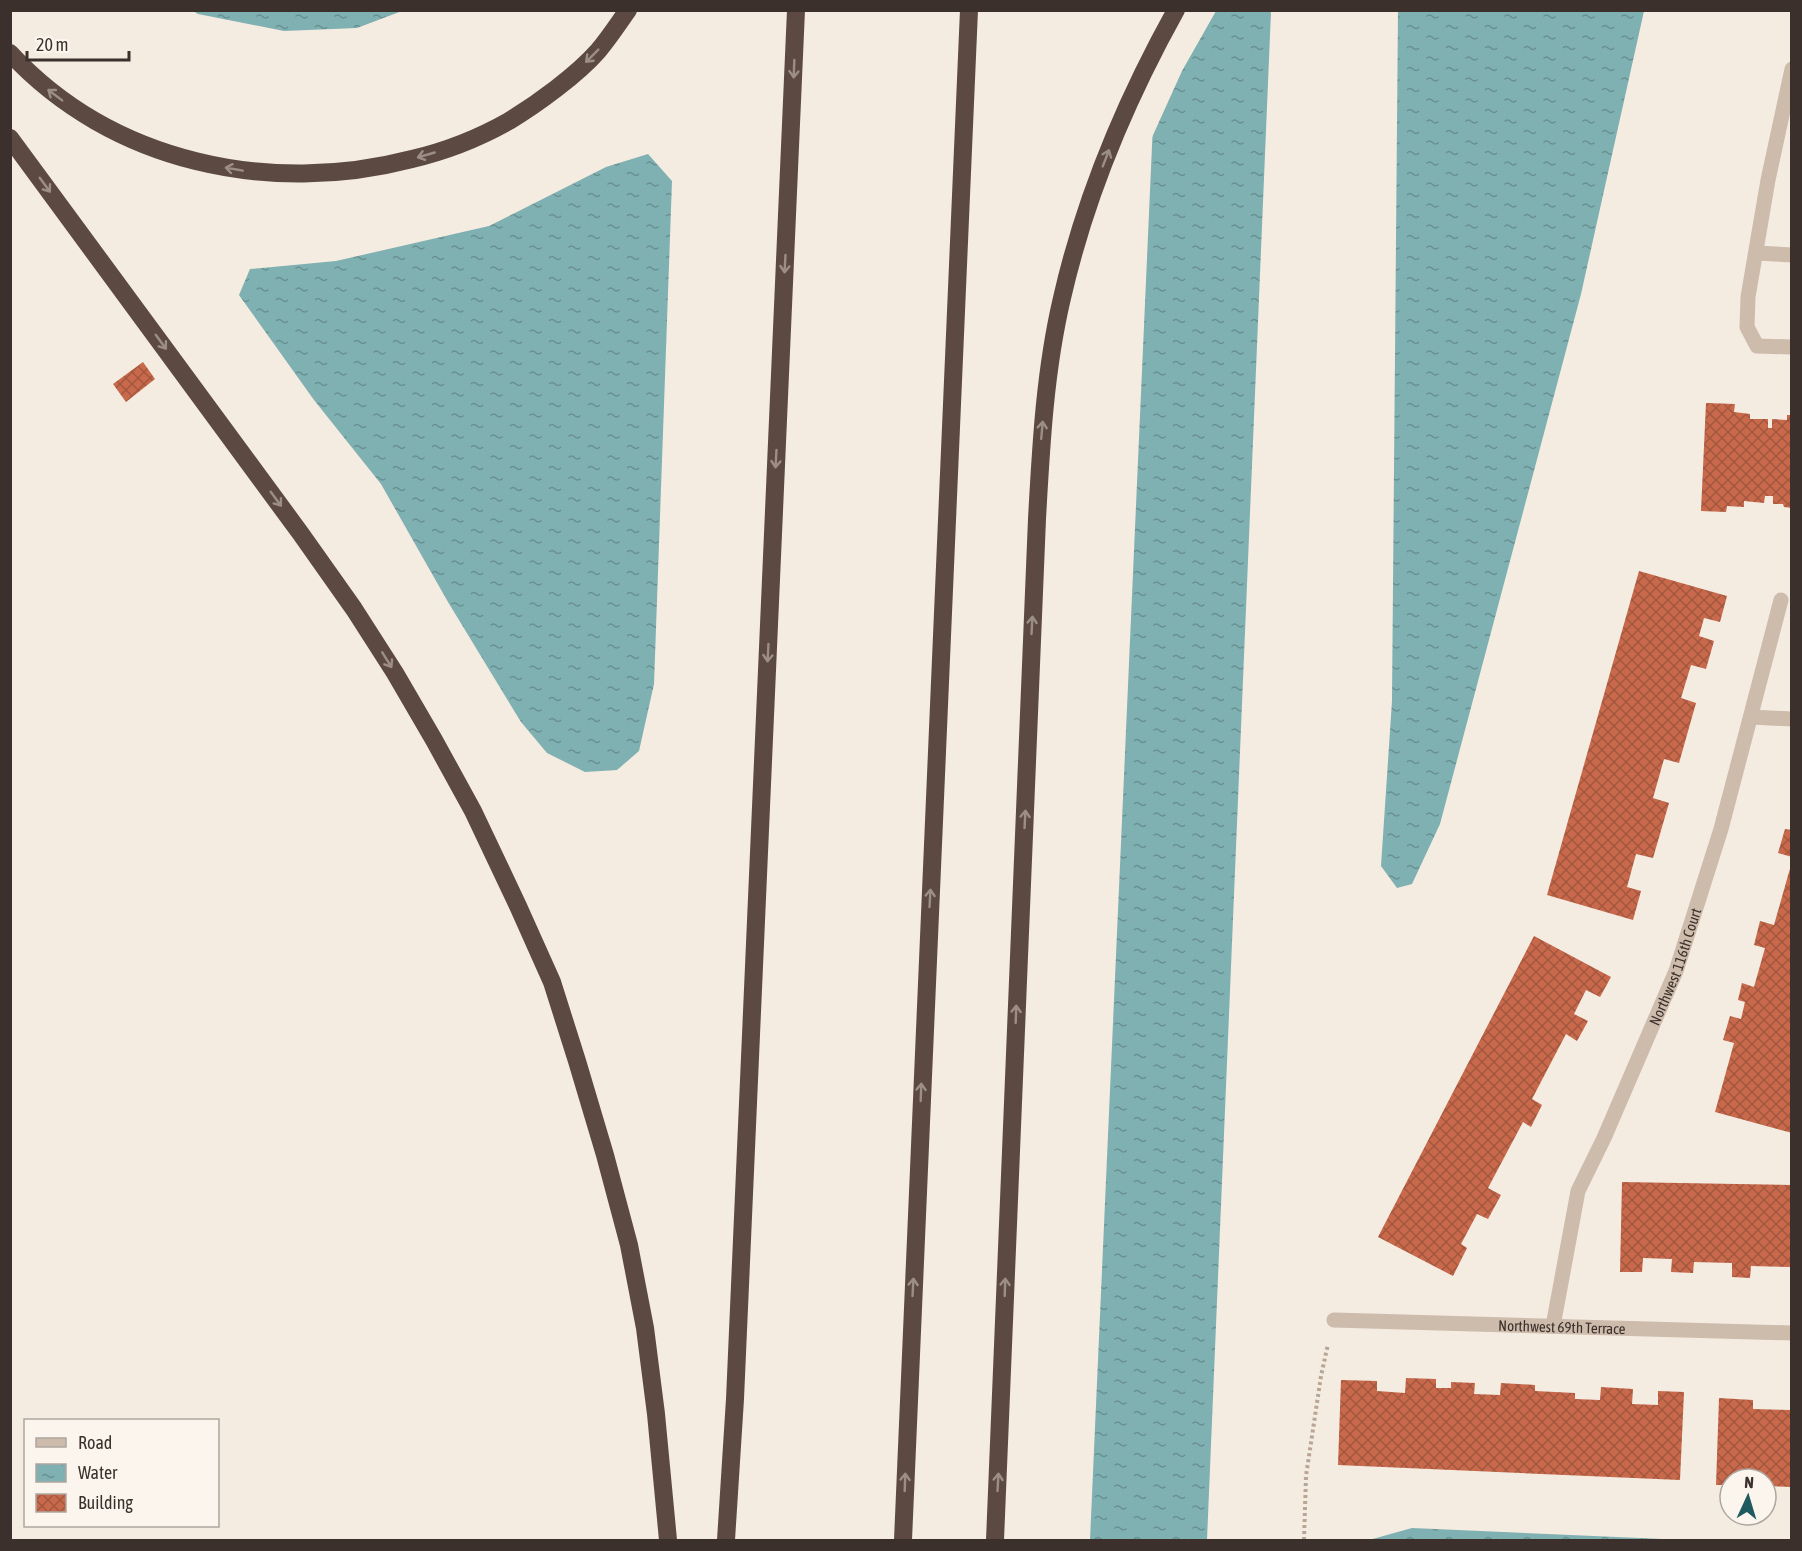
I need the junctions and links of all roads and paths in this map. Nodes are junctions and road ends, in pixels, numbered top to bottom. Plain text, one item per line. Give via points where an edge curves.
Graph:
1 (628, 10) edge
2 (796, 10) edge
3 (969, 10) edge
4 (1176, 10) edge
5 (10, 53) edge
6 (1791, 69) edge
7 (10, 138) edge
8 (1756, 253) junction
9 (1791, 255) edge
10 (1791, 348) edge
11 (1781, 600) dead end
12 (1751, 717) junction
13 (1791, 719) edge
14 (1334, 1320) joint
15 (1553, 1326) junction
16 (1791, 1334) edge
17 (668, 1540) edge
18 (726, 1540) edge
19 (903, 1540) edge
20 (995, 1540) edge
21 (1304, 1540) edge

1 -> 5 highway via 582,67 509,121 441,151 386,166 337,173 239,170 141,144 62,100
2 -> 18 highway
19 -> 3 highway
20 -> 4 highway via 1040,456 1050,361 1068,271 1086,213 1133,94
6 - 8 street
7 -> 17 highway via 354,609 434,740 513,895 552,982 629,1245 645,1328
8 - 9 street
8 - 10 street via 1747,327 1757,346
11 - 12 street, Northwest 116th Court
12 - 13 street
12 - 15 street, Northwest 116th Court via 1676,971 1578,1191
14 - 15 street, Northwest 69th Terrace
14 - 21 path via 1306,1476
15 - 16 street, Northwest 69th Terrace

